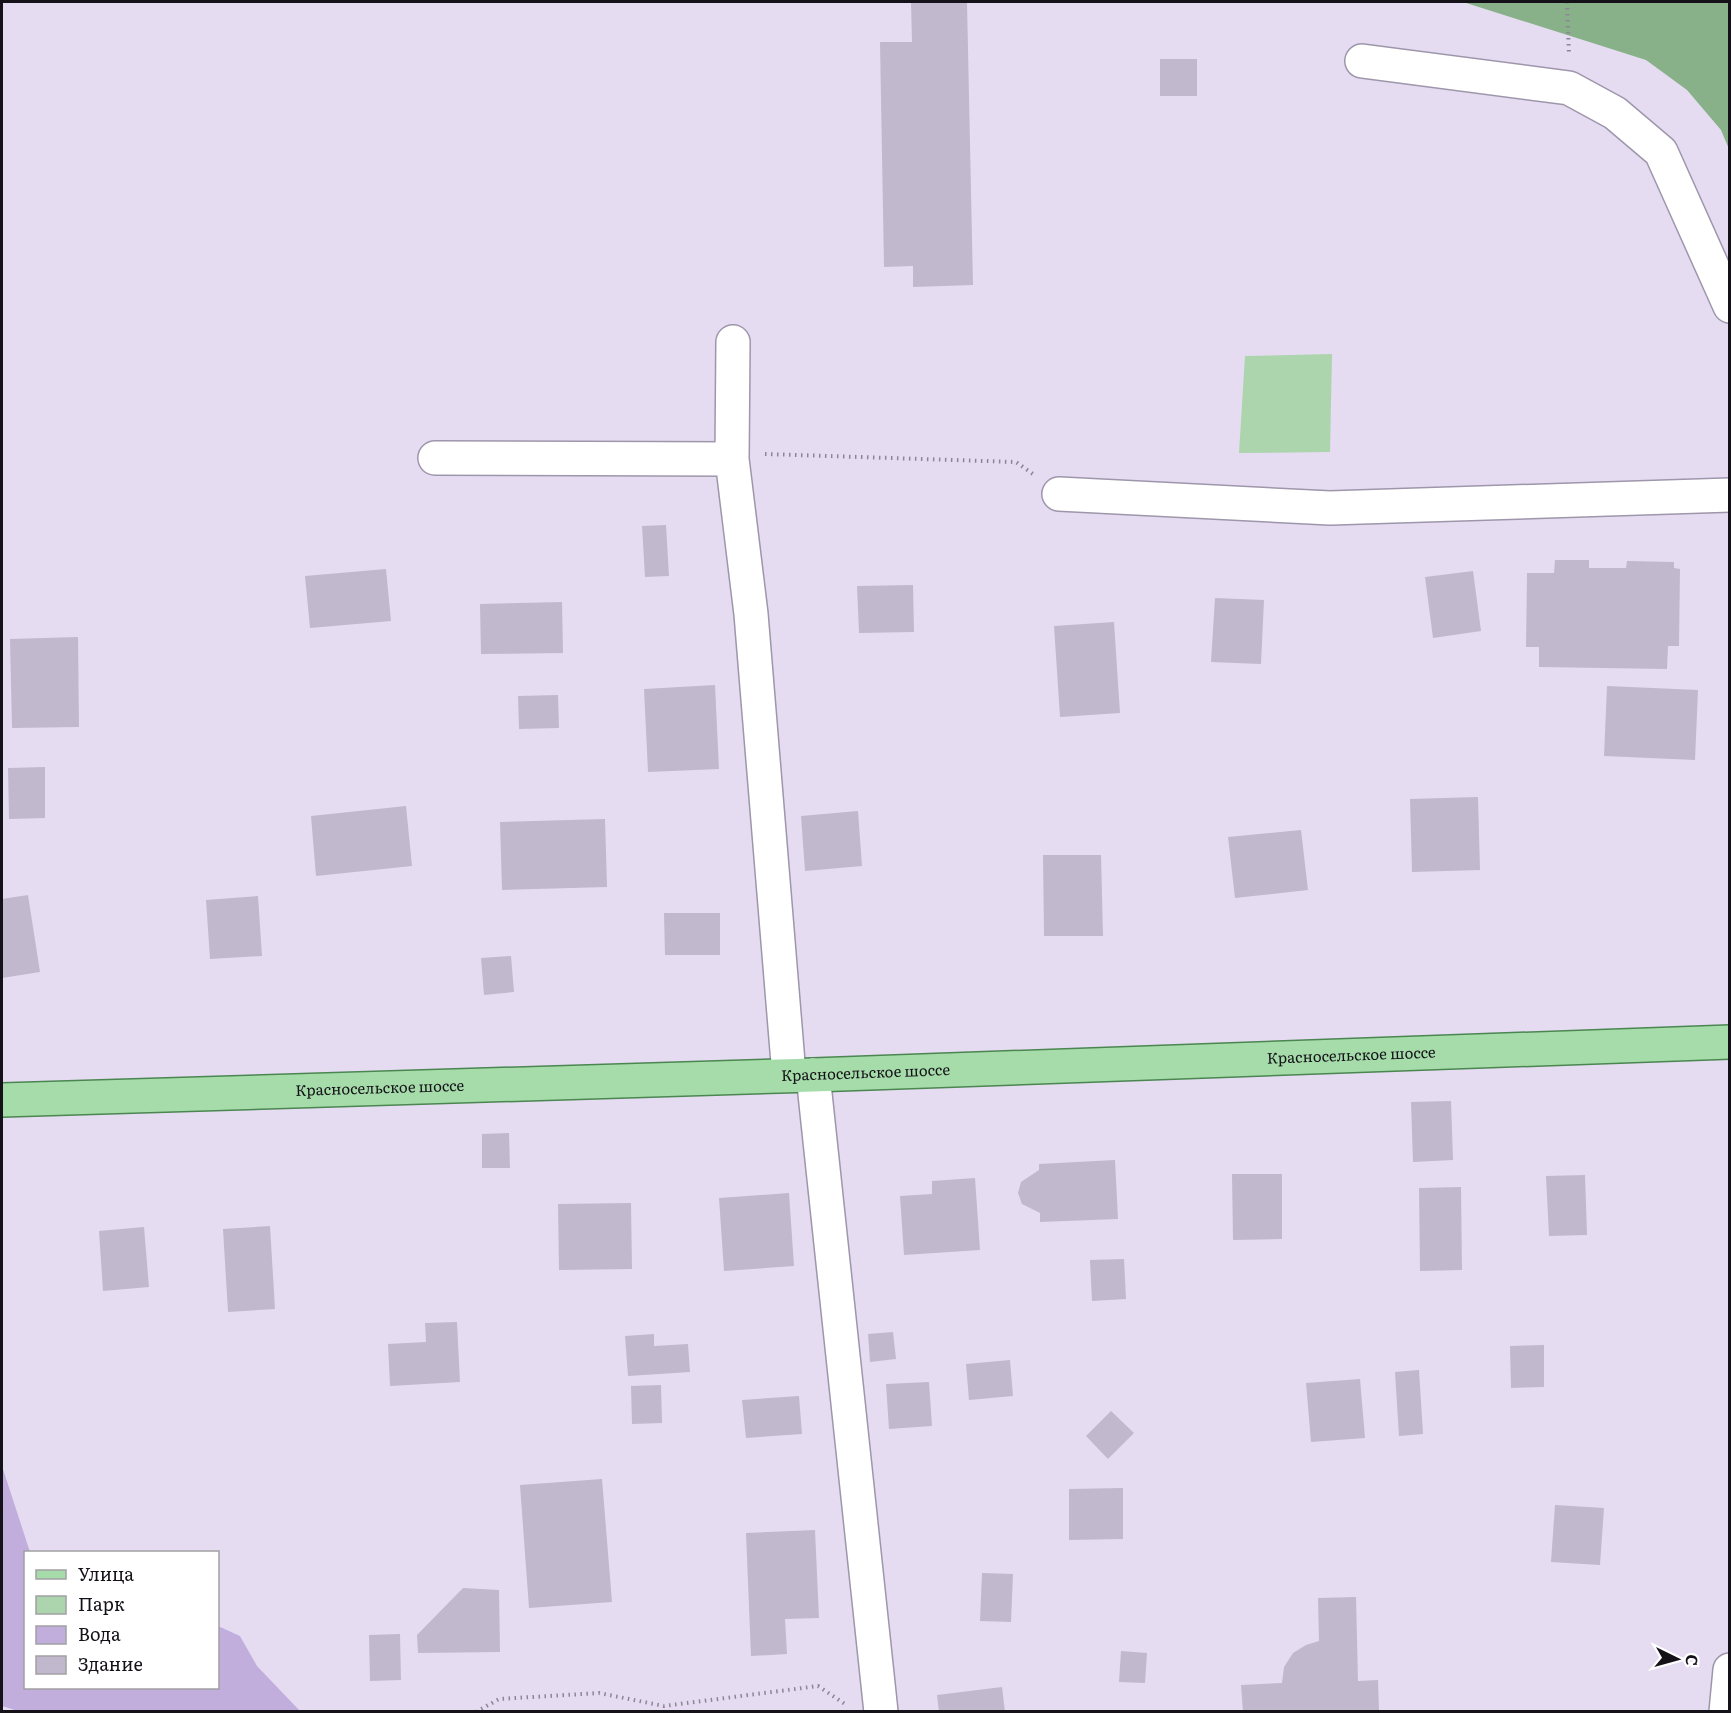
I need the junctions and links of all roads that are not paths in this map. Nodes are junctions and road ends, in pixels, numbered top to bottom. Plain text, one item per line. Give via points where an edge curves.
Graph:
1 (1362, 61) dead end
2 (1730, 306) edge
3 (733, 342) dead end
4 (435, 458) dead end
5 (732, 459) junction
6 (1059, 494) road end
7 (1730, 495) edge
8 (1730, 1042) edge
9 (801, 1075) junction
10 (2, 1100) edge
11 (1730, 1670) edge
12 (868, 1711) edge
13 (1726, 1712) edge

1 - 2 street via 1569,88 1615,113 1661,152
3 - 5 street
4 - 5 street
5 - 9 street
6 - 7 street via 1330,508
8 - 9 main road, Красносельское шоссе
9 - 10 main road, Красносельское шоссе
9 - 12 street
11 - 13 street

